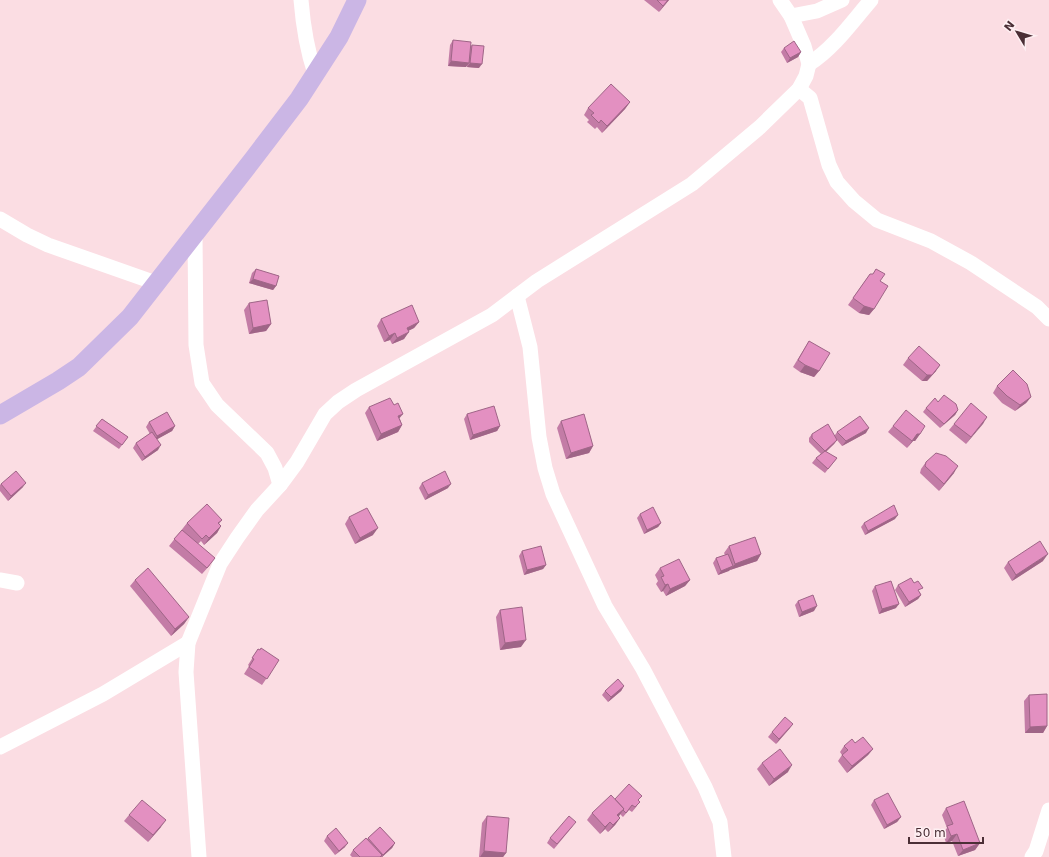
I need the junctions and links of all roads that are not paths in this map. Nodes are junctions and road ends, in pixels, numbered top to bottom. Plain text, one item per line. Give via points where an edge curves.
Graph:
1 (301, 0) edge
2 (357, 0) edge
3 (780, 0) edge
4 (842, 0) edge
5 (871, 0) edge
6 (791, 16) junction
7 (809, 64) junction
8 (315, 74) junction
9 (799, 89) junction
10 (0, 219) edge
11 (195, 234) junction
12 (156, 283) junction
13 (517, 296) junction
14 (1049, 319) edge
15 (0, 415) edge
16 (280, 485) junction
17 (0, 580) edge
18 (17, 584) dead end
19 (188, 643) junction
20 (0, 747) edge
21 (1049, 810) edge
22 (199, 857) edge
23 (724, 857) edge
24 (1032, 857) edge

1 - 8 street via 308,52
2 - 8 main road via 339,37
3 - 6 street
4 - 6 street via 817,11
5 - 7 street via 832,45
6 - 7 street
7 - 9 street
8 - 11 main road via 290,111
9 - 13 street via 760,127 692,184
9 - 14 street via 810,98 829,165 837,182 854,201 877,220 931,241 971,263 1037,307
10 - 12 street via 48,245
11 - 12 main road
11 - 16 street via 196,345 202,383 217,406 267,453
12 - 15 main road via 130,317 79,366
13 - 16 street via 492,315 338,402 325,414 297,462
13 - 23 street via 530,348 539,437 553,494 605,606 643,669 705,787 720,822
16 - 19 street via 257,510 220,564
17 - 18 street
19 - 20 street via 102,694
19 - 22 street via 186,672
21 - 24 street

